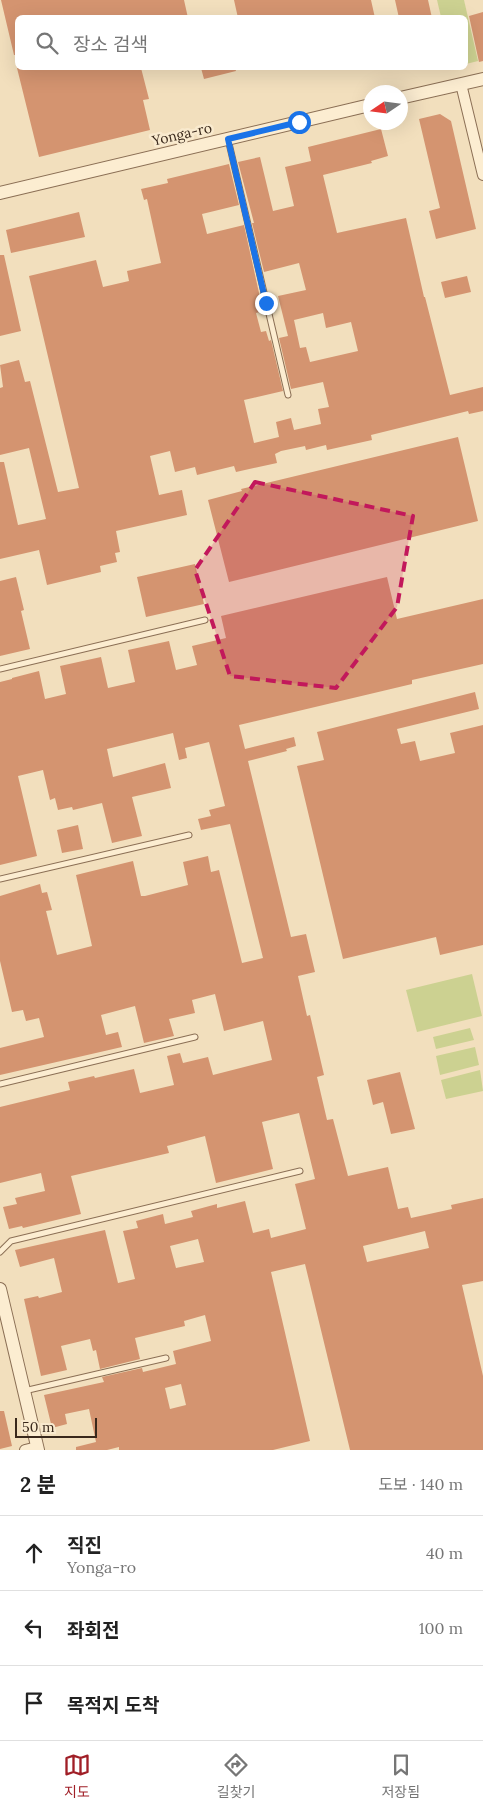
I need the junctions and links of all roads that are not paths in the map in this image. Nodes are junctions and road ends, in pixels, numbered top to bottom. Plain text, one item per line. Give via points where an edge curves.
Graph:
1 (483, 79) edge
2 (461, 84) junction
3 (408, 96) edge
4 (363, 107) edge
5 (228, 139) junction
6 (483, 175) edge
7 (0, 193) edge
8 (288, 395) dead end
9 (204, 620) dead end
10 (0, 669) edge
11 (189, 835) dead end
12 (0, 879) edge
13 (195, 1037) dead end
14 (0, 1084) edge
15 (300, 1171) dead end
16 (0, 1252) edge
17 (0, 1289) edge
18 (166, 1358) dead end
19 (24, 1391) junction
20 (33, 1449) edge

1 - 2 street
2 - 3 street
2 - 6 street
4 - 5 street, Yonga-ro
5 - 7 street, Yonga-ro
5 - 8 lane
9 - 10 lane
11 - 12 lane
13 - 14 lane
15 - 16 lane via 11,1241
17 - 19 street
18 - 19 lane
19 - 20 street

